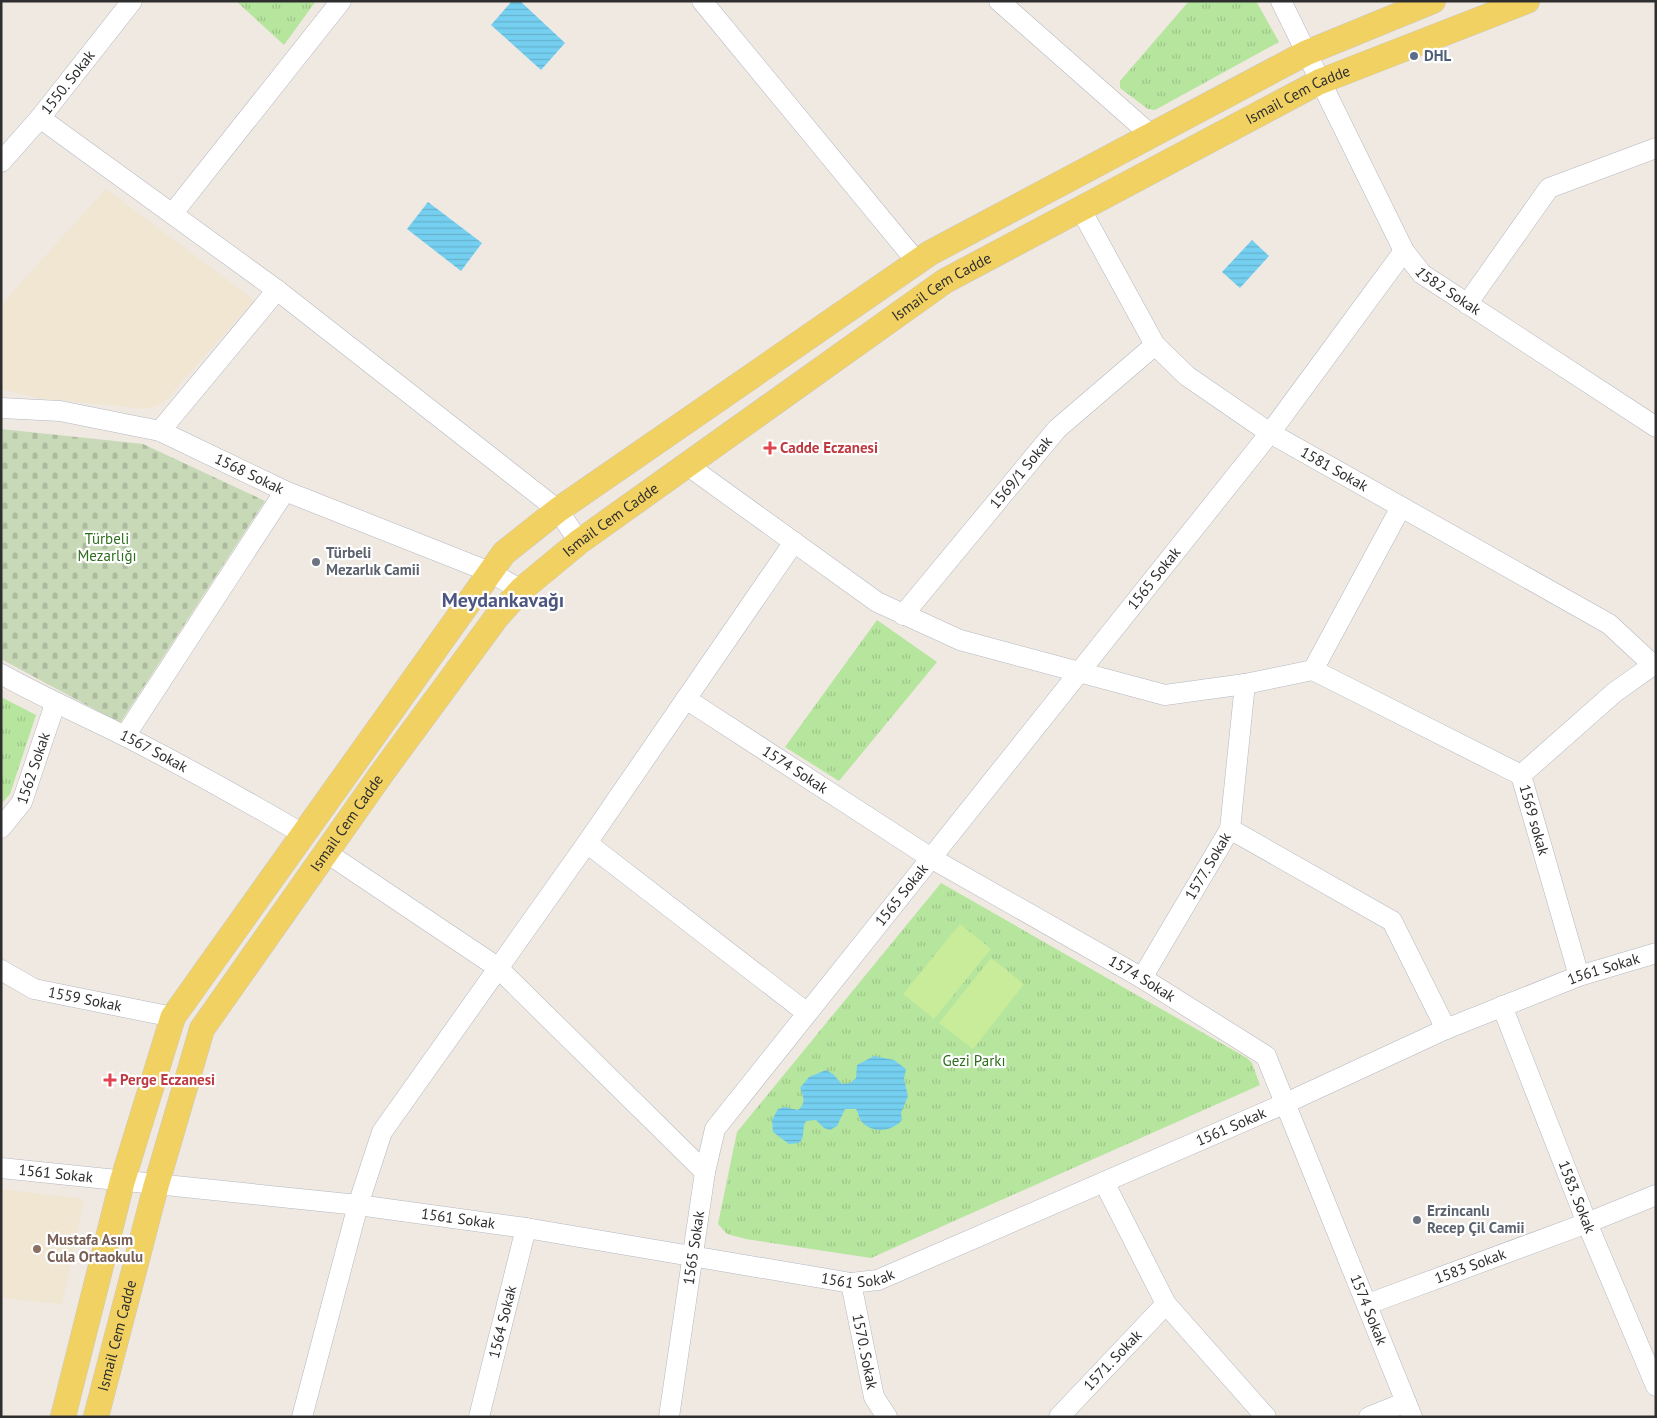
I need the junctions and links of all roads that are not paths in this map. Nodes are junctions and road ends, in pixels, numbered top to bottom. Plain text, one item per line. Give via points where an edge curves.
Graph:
1 (132, 1) edge
2 (341, 1) edge
3 (702, 1) edge
4 (999, 1) edge
5 (1281, 1) edge
6 (1433, 1) edge
7 (1527, 1) edge
8 (1306, 53) junction
9 (1319, 82) junction
10 (40, 118) junction
11 (1151, 135) junction
12 (1656, 148) edge
13 (1, 162) edge
14 (1080, 208) junction
15 (173, 213) junction
16 (1404, 252) junction
17 (917, 262) junction
18 (277, 290) junction
19 (1467, 304) junction
20 (1155, 345) junction
21 (1, 408) edge
22 (1656, 428) edge
23 (160, 431) junction
24 (1270, 433) junction
25 (687, 465) junction
26 (285, 491) junction
27 (1401, 508) junction
28 (558, 510) junction
29 (579, 542) junction
30 (794, 542) junction
31 (490, 572) junction
32 (521, 590) junction
33 (903, 615) junction
34 (1654, 664) edge
35 (1313, 670) junction
36 (1080, 673) junction
37 (1, 674) edge
38 (1244, 684) junction
39 (686, 699) junction
40 (55, 704) junction
41 (125, 736) junction
42 (1521, 775) junction
43 (1, 828) edge
44 (1230, 829) junction
45 (303, 834) junction
46 (587, 843) junction
47 (327, 853) junction
48 (931, 858) junction
49 (1656, 953) edge
50 (497, 967) junction
51 (1, 970) edge
52 (1579, 976) junction
53 (1142, 978) junction
54 (1502, 1006) junction
55 (807, 1013) junction
56 (173, 1017) junction
57 (1446, 1029) junction
58 (1286, 1102) junction
59 (1, 1168) edge
60 (705, 1172) junction
61 (122, 1182) junction
62 (1104, 1182) junction
63 (156, 1186) junction
64 (1656, 1195) edge
65 (358, 1205) junction
66 (1587, 1223) junction
67 (526, 1228) junction
68 (695, 1256) junction
69 (851, 1283) junction
70 (1166, 1304) junction
71 (1368, 1304) junction
72 (1656, 1386) edge
73 (1409, 1409) edge
74 (63, 1417) edge
75 (96, 1417) edge
76 (302, 1417) edge
77 (480, 1417) edge
78 (669, 1417) edge
79 (887, 1417) edge
80 (1059, 1417) edge
81 (1266, 1417) edge
82 (1369, 1417) edge

1 - 10 street, 1550. Sokak
2 - 15 street
3 - 17 street
4 - 11 street
5 - 8 street, 1582 Sokak
6 - 8 main road, Ismail Cem Cadde
7 - 9 main road, Ismail Cem Cadde
8 - 9 street, 1582 Sokak
8 - 11 main road, Ismail Cem Cadde
9 - 14 main road, Ismail Cem Cadde
9 - 16 street, 1582 Sokak
10 - 13 street, 1550. Sokak
10 - 15 street
11 - 17 main road, Ismail Cem Cadde
12 - 19 street via 1549,188
14 - 20 street, 1581 Sokak
14 - 25 main road, Ismail Cem Cadde via 945,281
15 - 18 street
16 - 19 street, 1582 Sokak via 1422,274
16 - 24 street, 1565 Sokak
17 - 28 main road, Ismail Cem Cadde
18 - 23 street
18 - 28 street
19 - 22 street, 1582 Sokak
20 - 24 street, 1581 Sokak via 1188,376
20 - 33 street, 1569/1 Sokak via 1057,429
21 - 23 street, 1568 Sokak via 60,411
23 - 26 street, 1568 Sokak
24 - 27 street, 1581 Sokak
24 - 36 street, 1565 Sokak
25 - 29 main road, Ismail Cem Cadde
25 - 30 street
26 - 31 street, 1568 Sokak
26 - 41 street
27 - 34 street, 1581 Sokak via 1609,624
27 - 35 street
28 - 29 street
28 - 31 main road, Ismail Cem Cadde via 504,553
29 - 32 main road, Ismail Cem Cadde
30 - 33 street via 877,602
30 - 39 street
31 - 32 street, 1568 Sokak
31 - 45 main road, Ismail Cem Cadde
32 - 47 main road, Ismail Cem Cadde via 490,626
33 - 36 street via 960,640
34 - 42 street, 1569 sokak via 1615,692
35 - 38 street
35 - 42 street
36 - 38 street via 1165,695
36 - 48 street, 1565 Sokak
37 - 40 street, 1567 Sokak
38 - 44 street, 1577. Sokak
39 - 46 street
39 - 48 street, 1574 Sokak
40 - 41 street, 1567 Sokak
40 - 43 street, 1562 Sokak via 22,802
41 - 45 street, 1567 Sokak via 234,793
42 - 52 street, 1569 sokak
44 - 53 street, 1577. Sokak
44 - 57 street via 1392,921
45 - 56 main road, Ismail Cem Cadde
46 - 50 street
46 - 55 street
47 - 50 street
47 - 63 main road, Ismail Cem Cadde via 202,1029
48 - 53 street, 1574 Sokak
48 - 55 street, 1565 Sokak
49 - 52 street, 1561 Sokak
50 - 60 street
50 - 65 street via 382,1132
51 - 56 street, 1559 Sokak via 34,989
52 - 54 street, 1561 Sokak
53 - 58 street, 1574 Sokak via 1266,1056
54 - 57 street, 1561 Sokak
54 - 66 street, 1583. Sokak
55 - 60 street, 1565 Sokak via 715,1129
56 - 61 main road, Ismail Cem Cadde
57 - 58 street, 1561 Sokak
58 - 62 street, 1561 Sokak
58 - 71 street, 1574 Sokak
59 - 61 street, 1561 Sokak
60 - 68 street, 1565 Sokak
61 - 63 street, 1561 Sokak
61 - 74 main road, Ismail Cem Cadde
62 - 69 street, 1561 Sokak via 878,1280
62 - 70 street
63 - 65 street, 1561 Sokak
63 - 75 main road, Ismail Cem Cadde
64 - 66 street, 1583 Sokak
65 - 67 street, 1561 Sokak
65 - 76 street
66 - 71 street, 1583 Sokak
66 - 72 street, 1583. Sokak
67 - 68 street, 1561 Sokak
67 - 77 street, 1564 Sokak
68 - 69 street, 1561 Sokak
68 - 78 street, 1565 Sokak
69 - 79 street, 1570. Sokak via 874,1397
70 - 80 street, 1571. Sokak
70 - 81 street
71 - 73 street, 1574 Sokak
73 - 82 street

